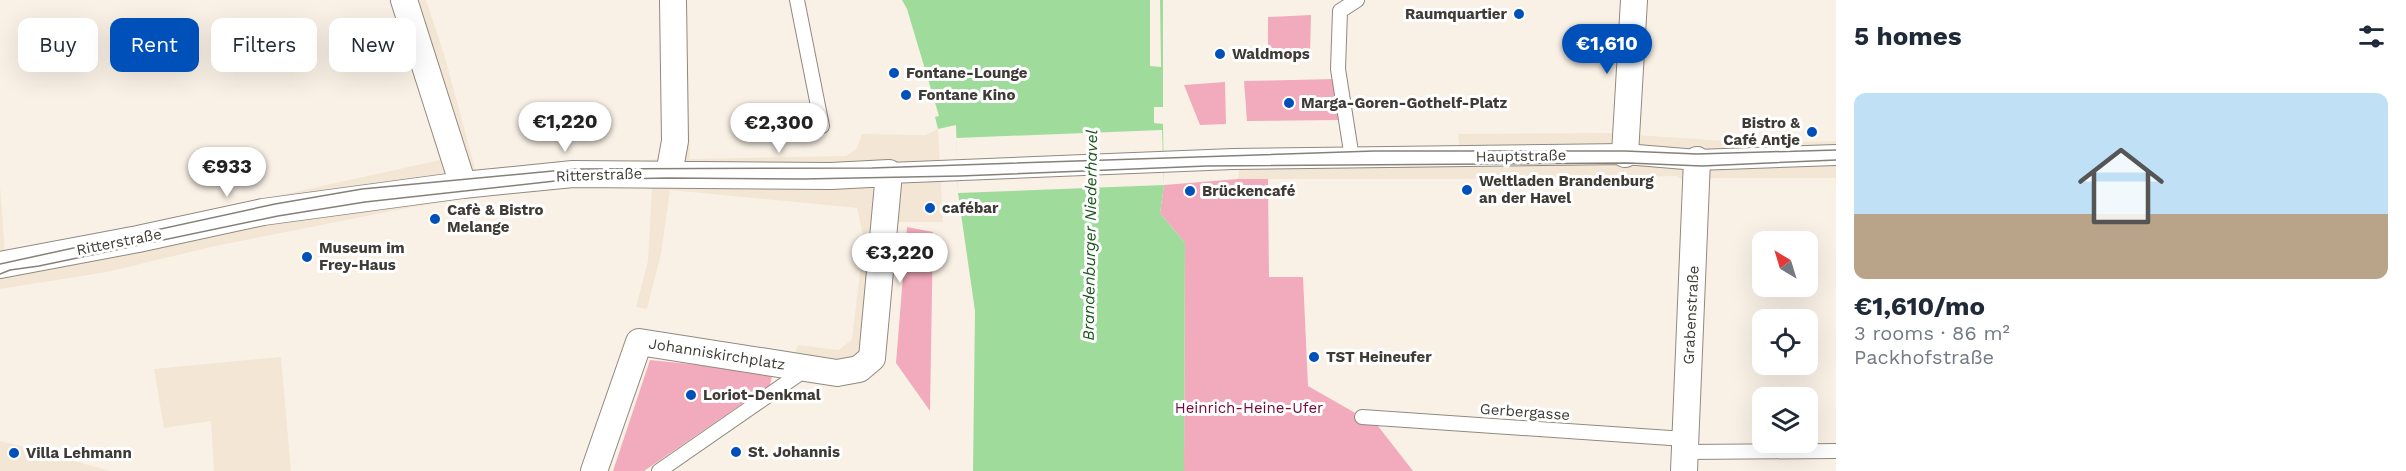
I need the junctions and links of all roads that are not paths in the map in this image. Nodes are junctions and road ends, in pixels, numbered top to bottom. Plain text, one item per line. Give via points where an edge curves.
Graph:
1 (404, 0) edge
2 (673, 0) edge
3 (797, 0) edge
4 (1357, 0) edge
5 (1634, 0) edge
6 (822, 126) dead end
7 (1625, 154) junction
8 (1836, 155) edge
9 (1352, 158) junction
10 (1206, 160) joint
11 (1698, 160) junction
12 (889, 173) junction
13 (669, 174) junction
14 (463, 185) junction
15 (0, 265) edge
16 (808, 368) junction
17 (1362, 417) dead end
18 (1836, 451) edge
19 (1685, 454) edge
20 (594, 471) edge
21 (659, 471) edge

1 - 14 street
2 - 13 street via 675,141
3 - 6 lane
4 - 9 lane via 1340,12 1338,69
5 - 7 street
7 - 9 street, Hauptstraße
7 - 11 street, Hauptstraße
8 - 11 street, Hauptstraße
9 - 10 street, Hauptstraße
10 - 12 street, Ritterstraße
11 - 19 street, Grabenstraße
12 - 13 street, Ritterstraße
12 - 16 street, Johanniskirchplatz via 872,358 859,369 837,373
13 - 14 street, Ritterstraße via 573,174
14 - 15 street, Ritterstraße via 263,212
16 - 20 street, Johanniskirchplatz via 639,342
16 - 21 lane
17 - 19 lane, Gerbergasse
18 - 19 lane, Gerbergasse

